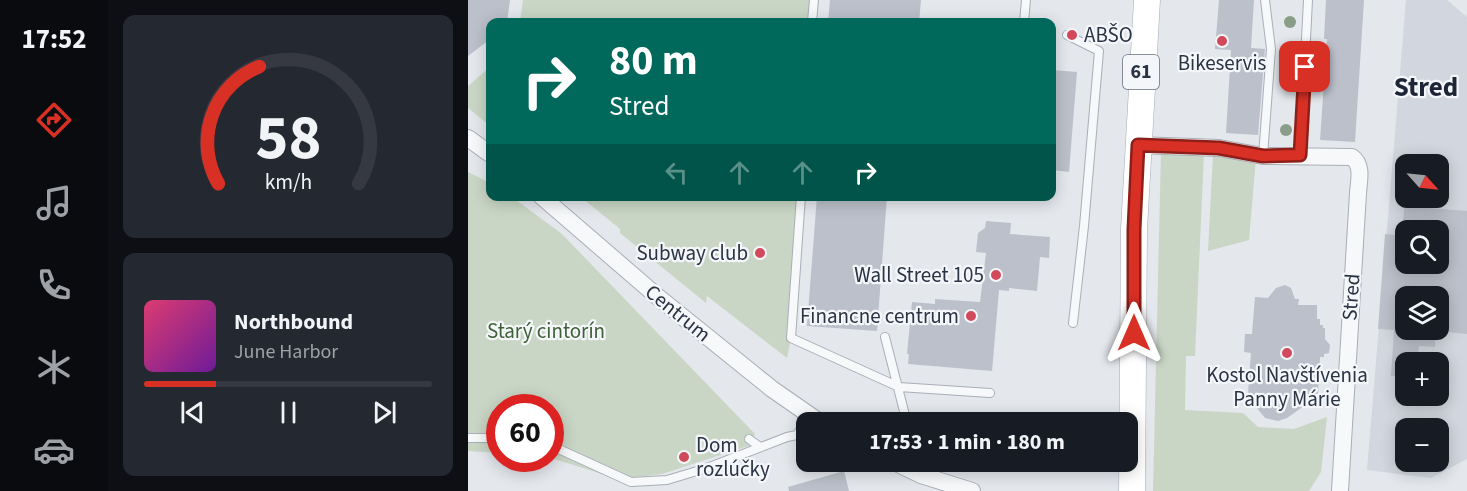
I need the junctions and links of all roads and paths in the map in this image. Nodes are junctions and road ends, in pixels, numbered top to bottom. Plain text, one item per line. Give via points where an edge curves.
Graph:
1 (813, 0) edge
2 (1026, 0) edge
3 (1147, 0) edge
4 (1264, 0) edge
5 (1308, 0) edge
6 (812, 18) edge
7 (1024, 18) edge
8 (1067, 35) dead end
9 (468, 138) edge
10 (1138, 145) junction
11 (486, 151) edge
12 (1300, 155) junction
13 (1263, 156) junction
14 (547, 201) edge
15 (801, 201) edge
16 (1073, 323) dead end
17 (885, 337) dead end
18 (899, 387) junction
19 (990, 393) dead end
20 (805, 412) edge
21 (905, 412) edge
22 (796, 435) edge
23 (468, 438) edge
24 (486, 438) edge
25 (749, 439) dead end
26 (760, 447) junction
27 (564, 451) edge
28 (922, 476) edge
29 (972, 491) edge
30 (1132, 491) edge
31 (1340, 491) edge

1 - 6 lane
2 - 7 lane
3 - 10 main road, 61
4 - 13 lane via 1271,49
5 - 12 lane
8 - 16 lane via 1098,51
9 - 11 street
10 - 13 street, Stred via 1219,148
10 - 30 main road, 61
12 - 13 street, Stred
12 - 31 street, Stred via 1352,157 1360,168
14 - 20 street, Centrum via 658,297
15 - 18 lane via 791,338
17 - 18 lane
18 - 19 lane
18 - 21 lane
22 - 26 lane
23 - 24 lane
25 - 26 lane
26 - 27 lane via 667,480 631,482
28 - 29 street

